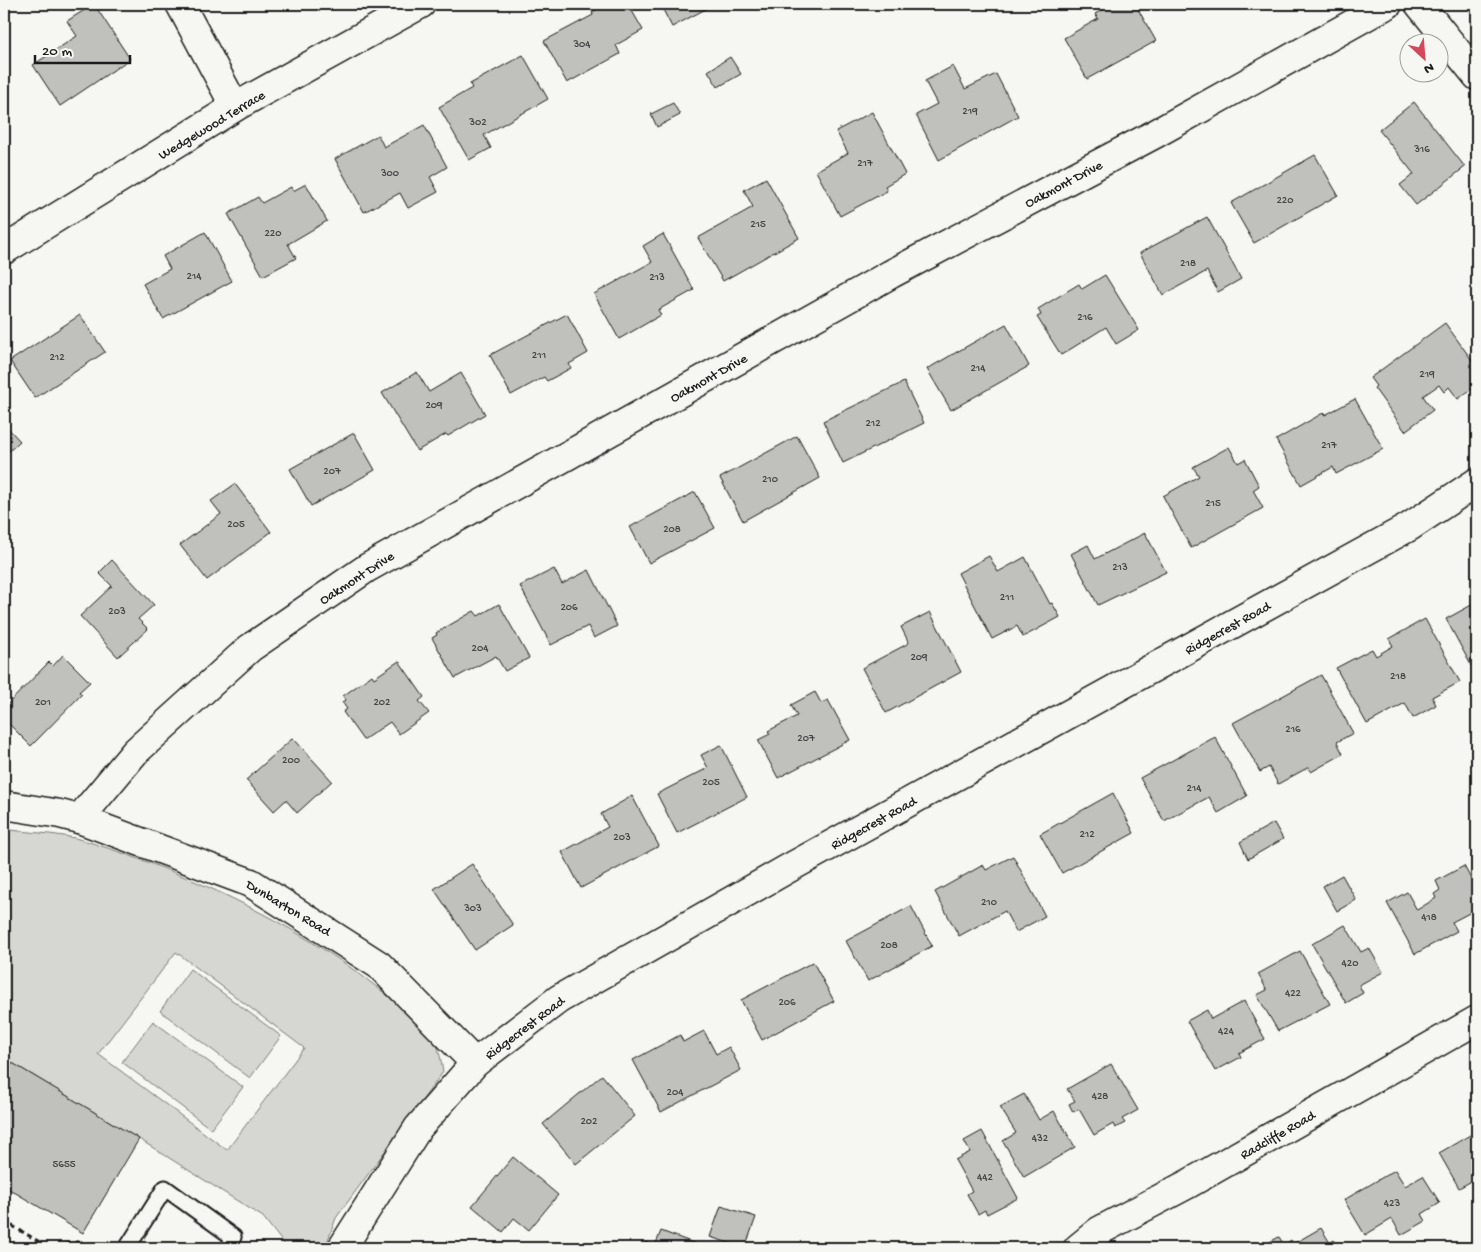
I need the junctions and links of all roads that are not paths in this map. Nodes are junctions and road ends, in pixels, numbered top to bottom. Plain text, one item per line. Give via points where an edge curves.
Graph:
1 (180, 4) edge
2 (421, 4) edge
3 (1388, 4) edge
4 (1418, 4) edge
5 (1477, 76) edge
6 (235, 107) junction
7 (4, 250) edge
8 (1477, 482) edge
9 (4, 805) edge
10 (79, 819) junction
11 (1477, 1020) edge
12 (475, 1063) junction
13 (346, 1247) edge
14 (126, 1248) edge
15 (229, 1248) edge
16 (1078, 1248) edge

1 - 6 street
2 - 6 street, Wedgewood Terrace
3 - 10 street, Oakmont Drive via 1155,134 891,274 367,568 250,648 135,752
4 - 5 street
6 - 7 street, Wedgewood Terrace
8 - 12 street, Ridgecrest Road via 1409,527 789,868 559,999
9 - 10 street, Dunbarton Road
10 - 12 street, Dunbarton Road via 252,883 380,965
11 - 16 street, Radcliffe Road via 1099,1231
12 - 13 street, Ridgecrest Road via 418,1128
14 - 15 lane via 165,1188 233,1237

